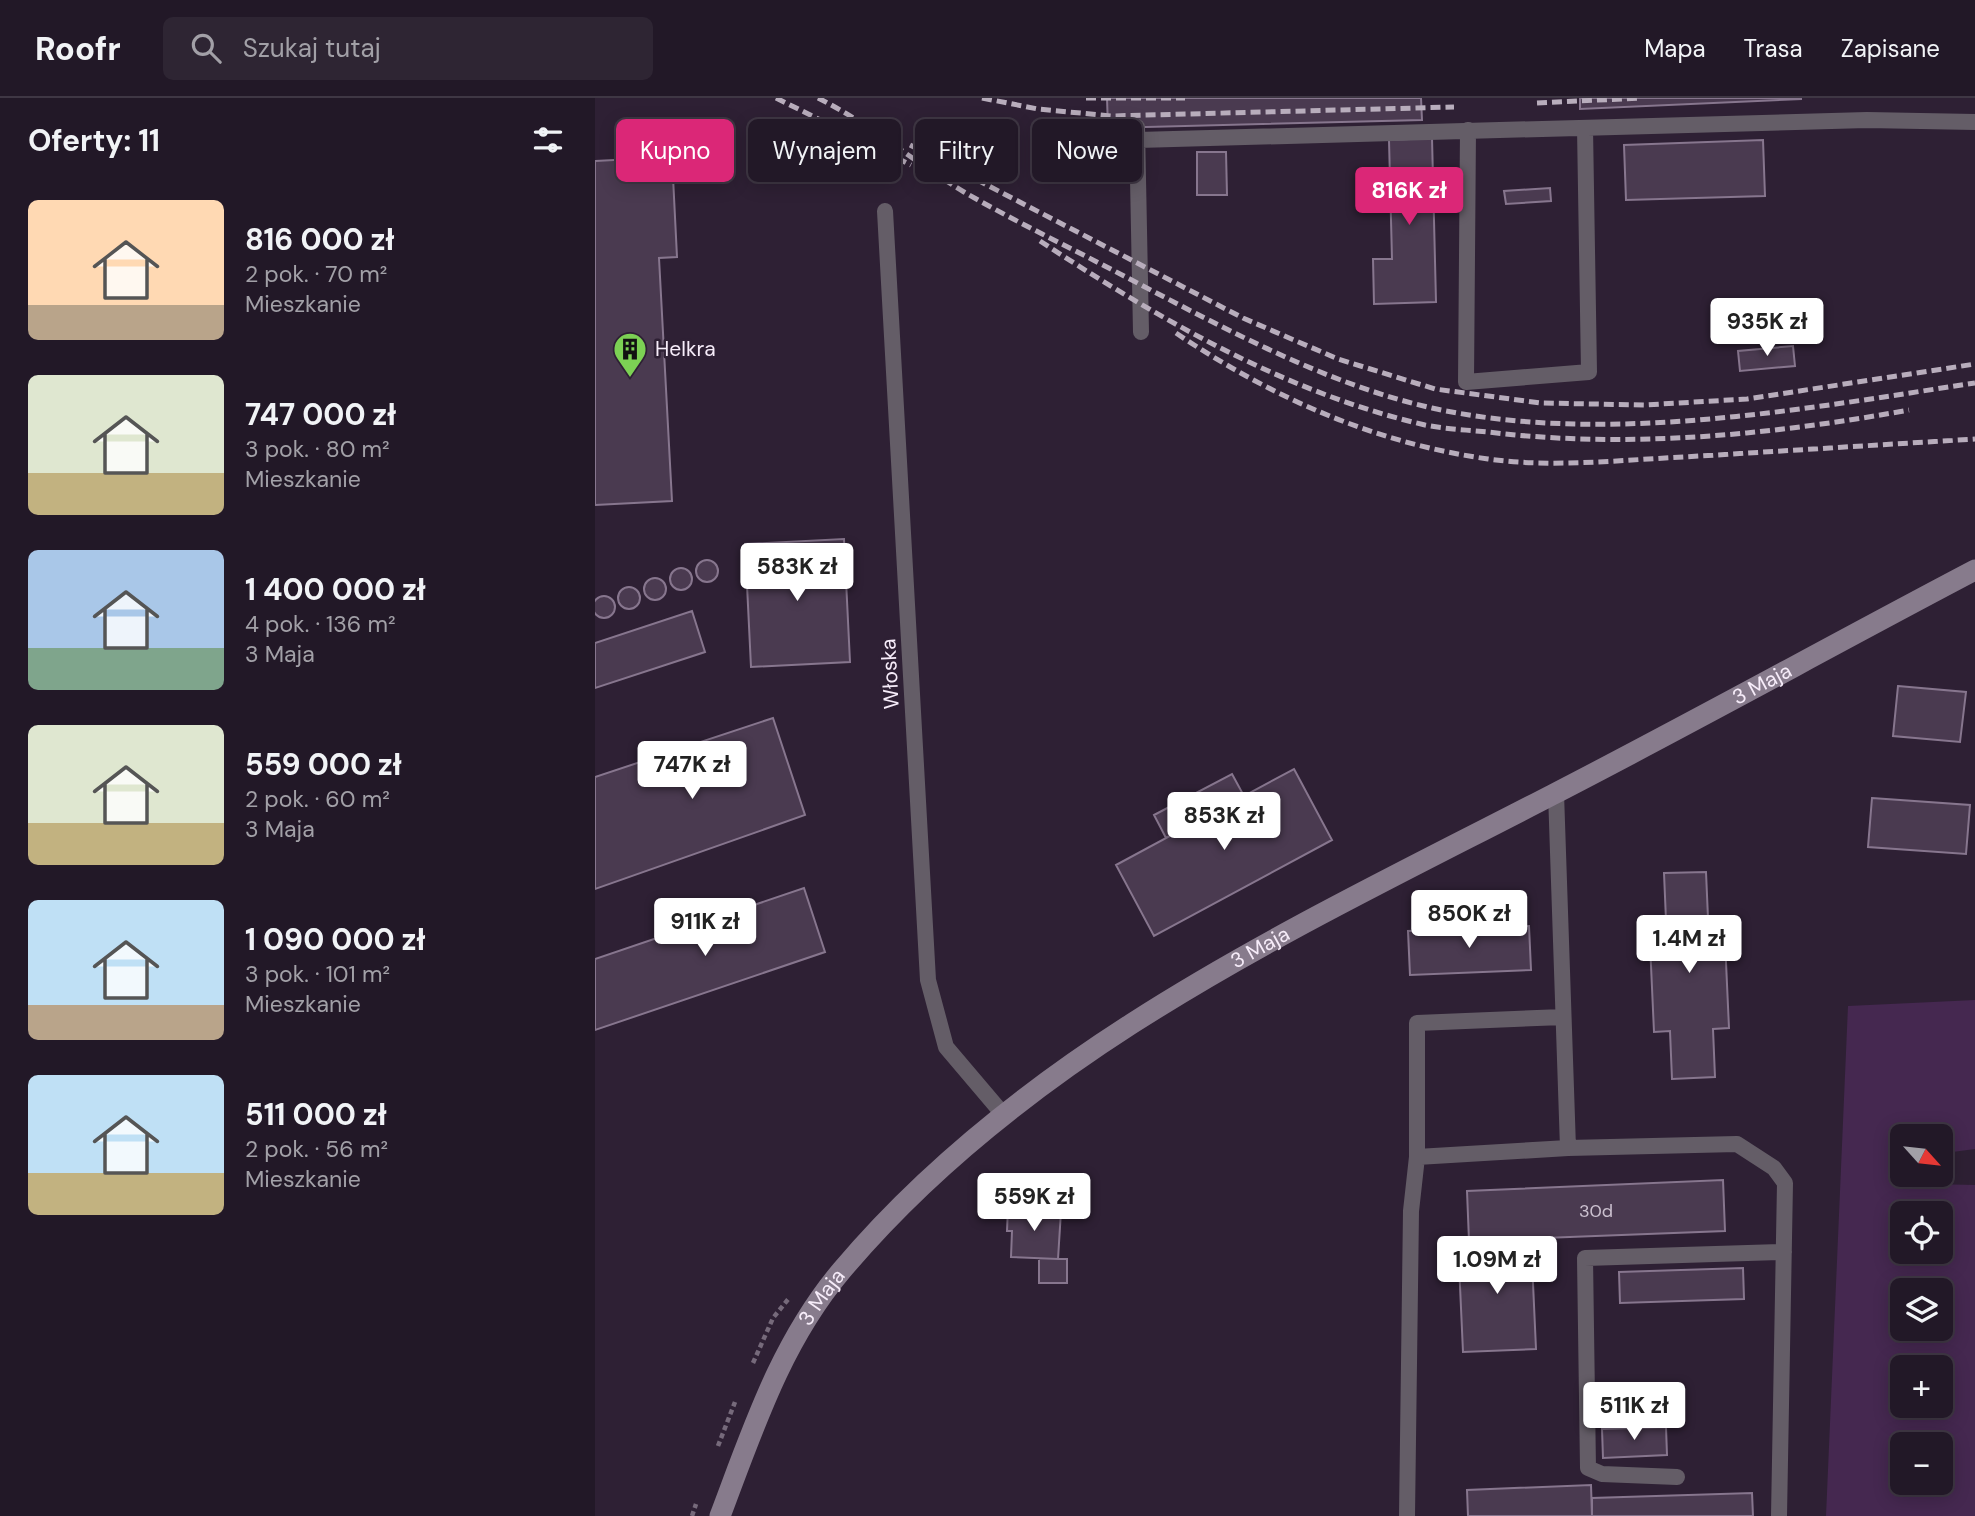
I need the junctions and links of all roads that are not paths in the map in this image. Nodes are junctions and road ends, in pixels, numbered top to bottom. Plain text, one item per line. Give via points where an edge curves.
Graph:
1 (1975, 122) edge
2 (1585, 128) junction
3 (1468, 130) junction
4 (885, 211) dead end
5 (1141, 332) dead end
6 (1975, 570) edge
7 (1556, 793) junction
8 (1563, 1017) junction
9 (1002, 1113) junction
10 (1568, 1148) junction
11 (1417, 1157) junction
12 (1784, 1252) junction
13 (1677, 1477) dead end
14 (720, 1516) edge
15 (1408, 1516) edge
16 (1779, 1516) edge

1 - 2 lane via 1867,120
2 - 3 lane
2 - 3 lane via 1589,372 1466,382
3 - 5 lane via 1137,134
4 - 9 lane, Włoska via 928,980 946,1047
6 - 7 street, 3 Maja
7 - 8 lane
7 - 9 street, 3 Maja via 1385,880 1147,1012
8 - 10 lane
8 - 11 lane via 1417,1023
9 - 14 street, 3 Maja via 850,1261 804,1321 771,1382
10 - 11 lane
10 - 12 lane via 1737,1144 1774,1168 1786,1184
11 - 15 lane via 1411,1211
12 - 13 lane via 1585,1258 1588,1468 1602,1474
12 - 16 lane

